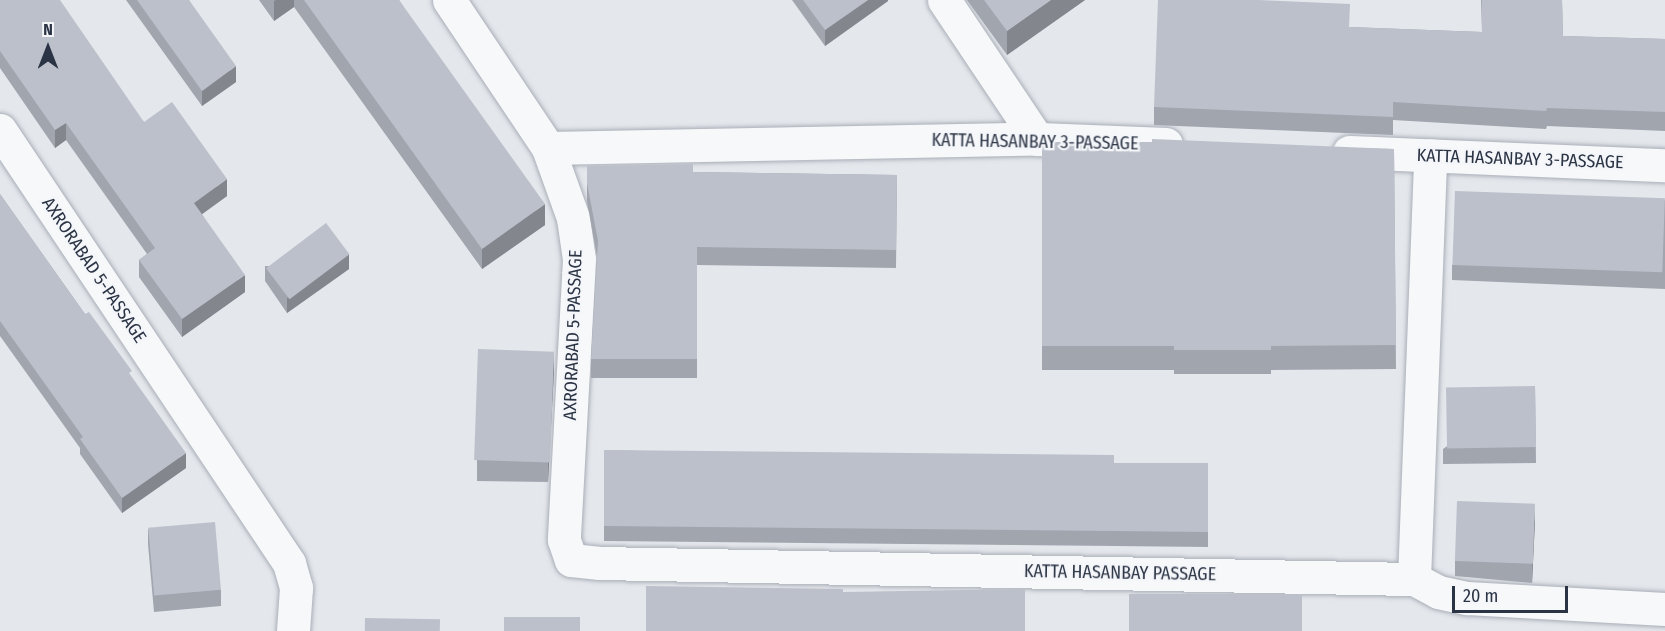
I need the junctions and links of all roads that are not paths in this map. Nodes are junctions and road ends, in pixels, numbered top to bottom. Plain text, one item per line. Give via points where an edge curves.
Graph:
1 (449, 0) edge
2 (944, 0) edge
3 (0, 130) edge
4 (1037, 139) junction
5 (1192, 145) edge
6 (548, 148) junction
7 (1323, 151) edge
8 (1430, 155) junction
9 (1665, 165) edge
10 (571, 560) joint
11 (1414, 579) junction
12 (1665, 609) edge
13 (293, 631) edge

1 - 6 street, AXRORABAD 5-PASSAGE
2 - 4 street
3 - 13 street, AXRORABAD 5-PASSAGE via 289,563 296,588
4 - 5 street, KATTA HASANBAY 3-PASSAGE
4 - 6 street, KATTA HASANBAY 3-PASSAGE
6 - 10 street, AXRORABAD 5-PASSAGE via 573,218 579,259 564,540
7 - 8 street, KATTA HASANBAY 3-PASSAGE
8 - 9 street, KATTA HASANBAY 3-PASSAGE
8 - 11 street
10 - 11 street, KATTA HASANBAY PASSAGE
11 - 12 street, KATTA HASANBAY PASSAGE via 1438,592 1467,598

